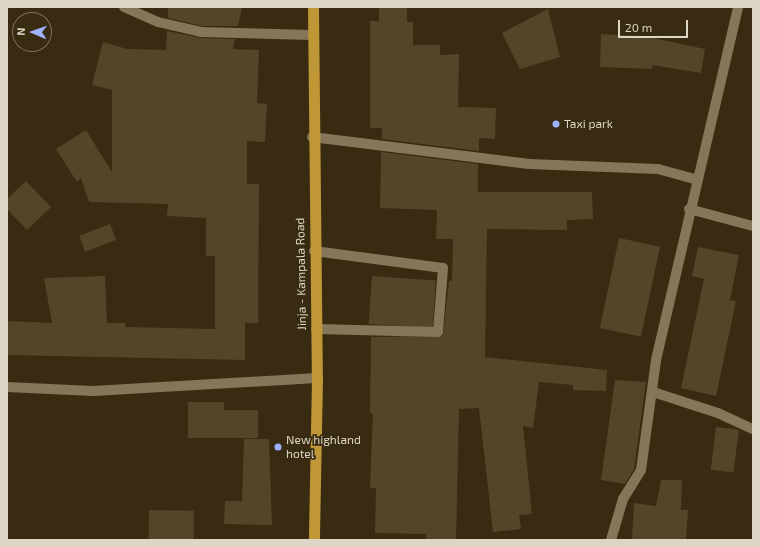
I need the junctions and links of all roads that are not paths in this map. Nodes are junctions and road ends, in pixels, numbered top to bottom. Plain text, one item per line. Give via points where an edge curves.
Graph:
1 (124, 7) edge
2 (313, 7) edge
3 (738, 7) edge
4 (312, 35) junction
5 (312, 137) junction
6 (698, 180) junction
7 (689, 209) junction
8 (753, 226) edge
9 (314, 251) junction
10 (316, 329) junction
11 (316, 378) junction
12 (7, 387) edge
13 (653, 392) junction
14 (753, 429) edge
15 (314, 540) edge
16 (611, 540) edge

1 - 4 street via 158,22 201,32
2 - 4 highway, Jinja - Kampala Road
3 - 6 street
4 - 5 highway, Jinja - Kampala Road
5 - 6 street via 529,164 658,169
5 - 9 highway, Jinja - Kampala Road
6 - 7 street
7 - 8 street
7 - 13 street via 656,360
9 - 10 highway, Jinja - Kampala Road
9 - 10 street via 443,268 438,332
10 - 11 highway, Jinja - Kampala Road
11 - 12 street via 93,392
11 - 15 highway, Jinja - Kampala Road
13 - 14 street via 718,413
13 - 16 street via 641,470 623,499

